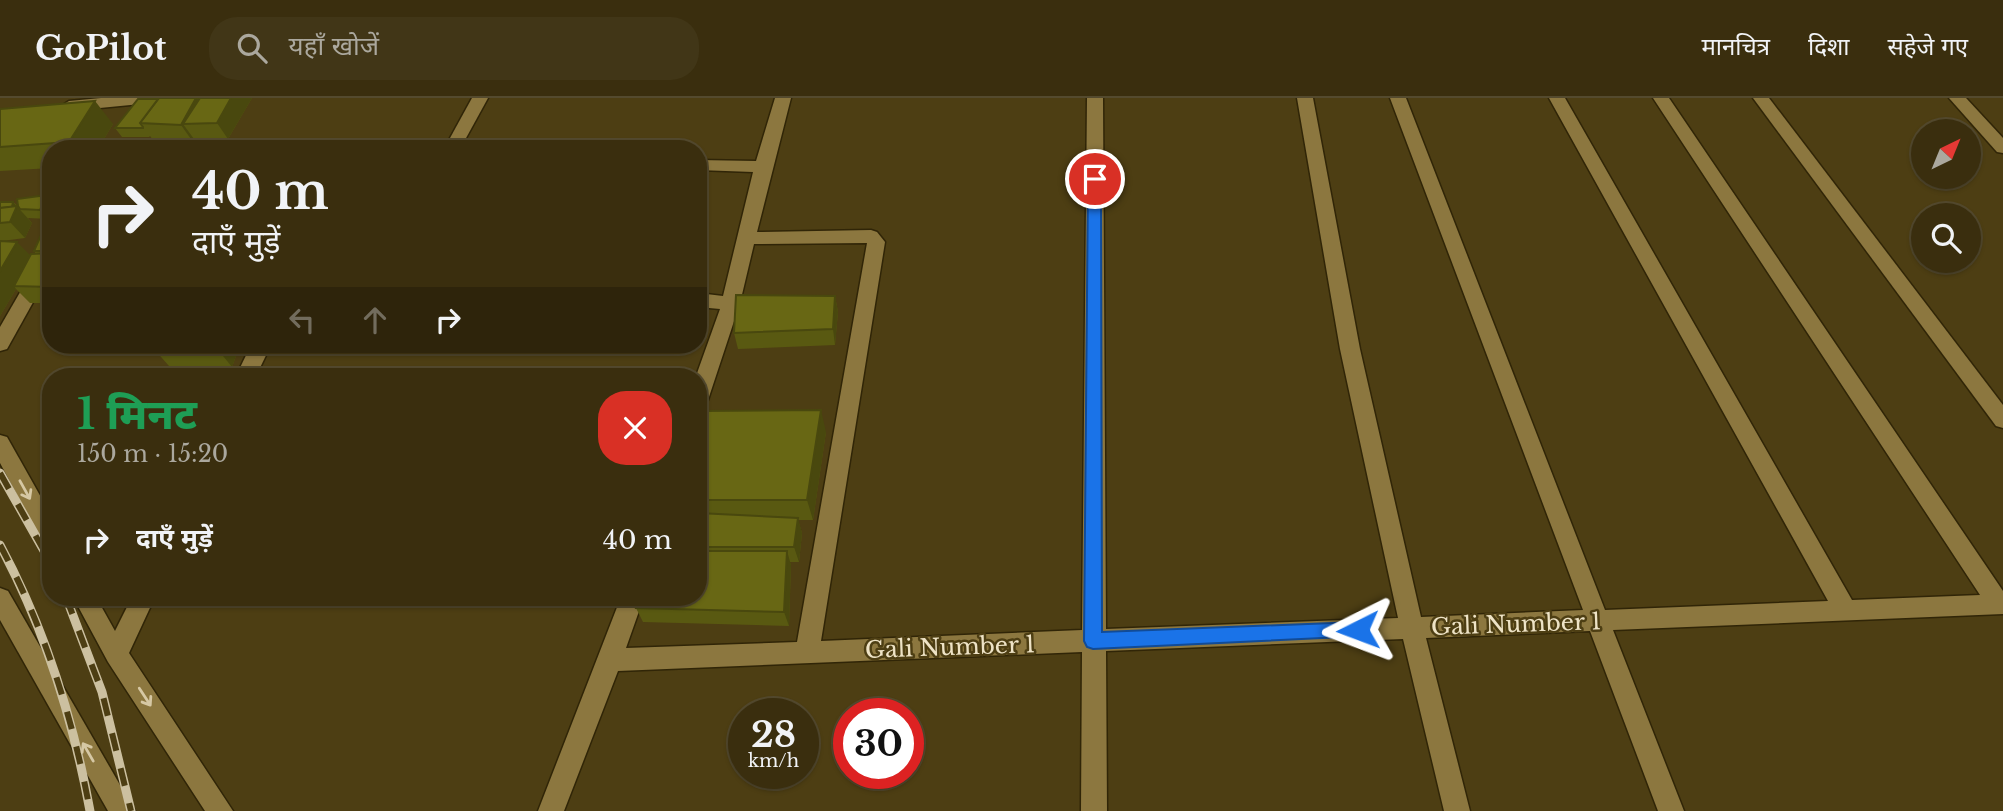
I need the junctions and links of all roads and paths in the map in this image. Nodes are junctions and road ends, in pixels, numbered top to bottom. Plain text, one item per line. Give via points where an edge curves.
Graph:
1 (141, 98) edge
2 (151, 98) edge
3 (480, 98) edge
4 (783, 98) edge
5 (1095, 98) edge
6 (1305, 98) edge
7 (1398, 98) edge
8 (1557, 98) edge
9 (1661, 98) edge
10 (1761, 98) edge
11 (1957, 98) edge
12 (51, 107) edge
13 (116, 138) edge
14 (457, 140) edge
15 (2003, 148) edge
16 (707, 164) edge
17 (763, 166) junction
18 (746, 238) junction
19 (42, 269) edge
20 (707, 301) edge
21 (731, 303) junction
22 (0, 344) edge
23 (707, 374) edge
24 (2003, 420) edge
25 (0, 443) edge
26 (42, 520) edge
27 (0, 598) edge
28 (2001, 604) edge
29 (89, 606) edge
30 (140, 606) edge
31 (629, 606) edge
32 (1845, 610) junction
33 (1599, 620) junction
34 (1411, 628) junction
35 (1093, 641) junction
36 (807, 652) junction
37 (116, 654) junction
38 (610, 660) junction
39 (122, 811) edge
40 (220, 811) edge
41 (551, 811) edge
42 (1094, 811) edge
43 (1457, 811) edge
44 (1671, 811) edge

1 - 2 street
1 - 12 street
1 - 13 street
3 - 14 street
4 - 17 street
5 - 35 street
6 - 34 street via 1350,347
7 - 33 street
8 - 32 street
9 - 28 street
10 - 24 street
11 - 15 street
16 - 17 street
17 - 18 street
18 - 21 street
18 - 36 street via 871,236 876,242
19 - 22 street
20 - 21 street
21 - 23 street
25 -> 26 street
39 -> 27 street
28 - 32 street, Gali Number 1
29 - 37 street
30 - 37 street
31 - 38 street
32 - 33 street, Gali Number 1
33 - 34 street, Gali Number 1
33 - 44 street
34 - 35 street, Gali Number 1
34 - 43 street
35 - 36 street, Gali Number 1
35 - 42 street
36 - 38 street, Gali Number 1
37 -> 40 street
38 - 41 street

